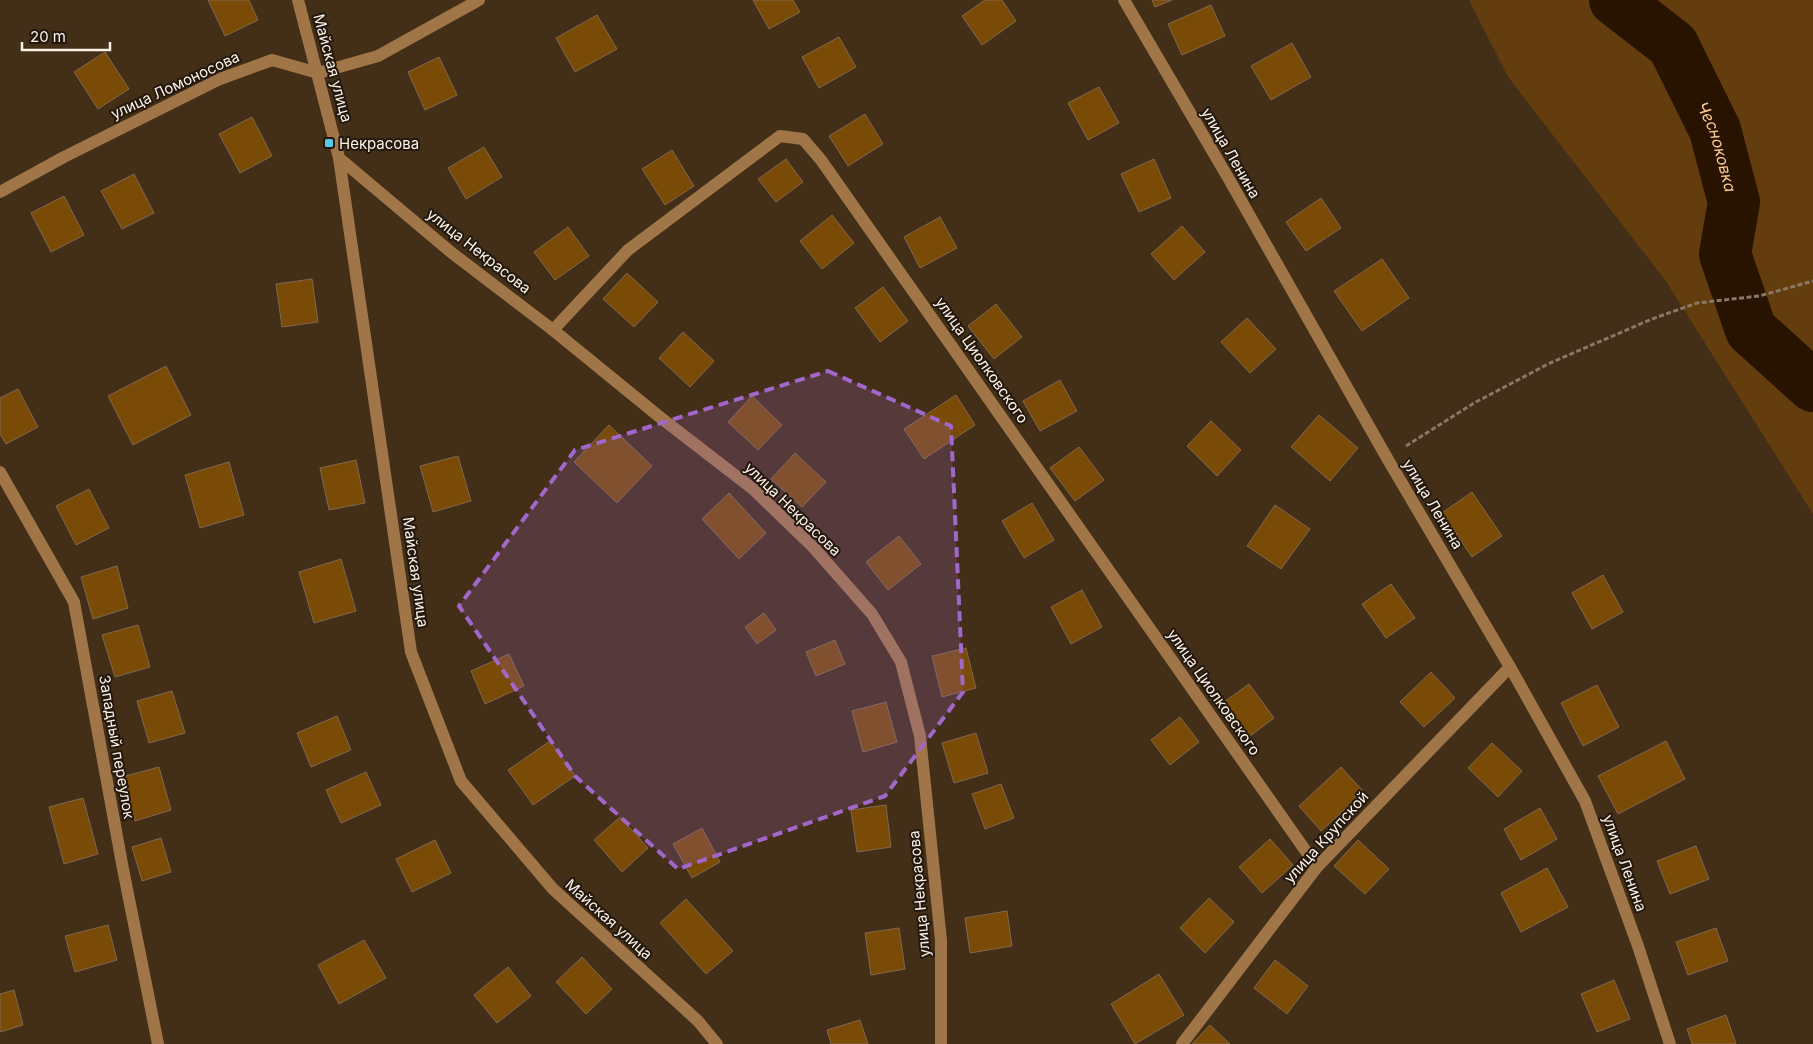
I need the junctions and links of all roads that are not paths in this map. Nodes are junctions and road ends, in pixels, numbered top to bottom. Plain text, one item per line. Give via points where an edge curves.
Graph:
1 (298, 0) edge
2 (479, 0) edge
3 (1124, 0) edge
4 (318, 73) junction
5 (340, 158) junction
6 (0, 192) edge
7 (553, 330) junction
8 (0, 472) edge
9 (1510, 667) junction
10 (1317, 866) junction
11 (158, 1044) edge
12 (717, 1044) edge
13 (941, 1044) edge
14 (1182, 1044) edge
15 (1670, 1044) edge

1 - 4 street, Майская улица
2 - 4 street via 378,56
3 - 9 street, улица Ленина
4 - 5 street, Майская улица
4 - 6 street, улица Ломоносова via 272,60 220,79
5 - 7 street, улица Некрасова via 452,253
5 - 12 street, Майская улица via 411,652 461,781 552,889 698,1022
7 - 10 street, улица Циолковского via 628,250 780,136 803,138
7 - 13 street, улица Некрасова via 760,496 814,548 872,614 901,662 920,736 927,798 941,940
8 - 11 street, Западный переулок via 74,602
9 - 10 street, улица Крупской
9 - 15 street, улица Ленина via 1584,801 1638,946
10 - 14 street, улица Крупской

